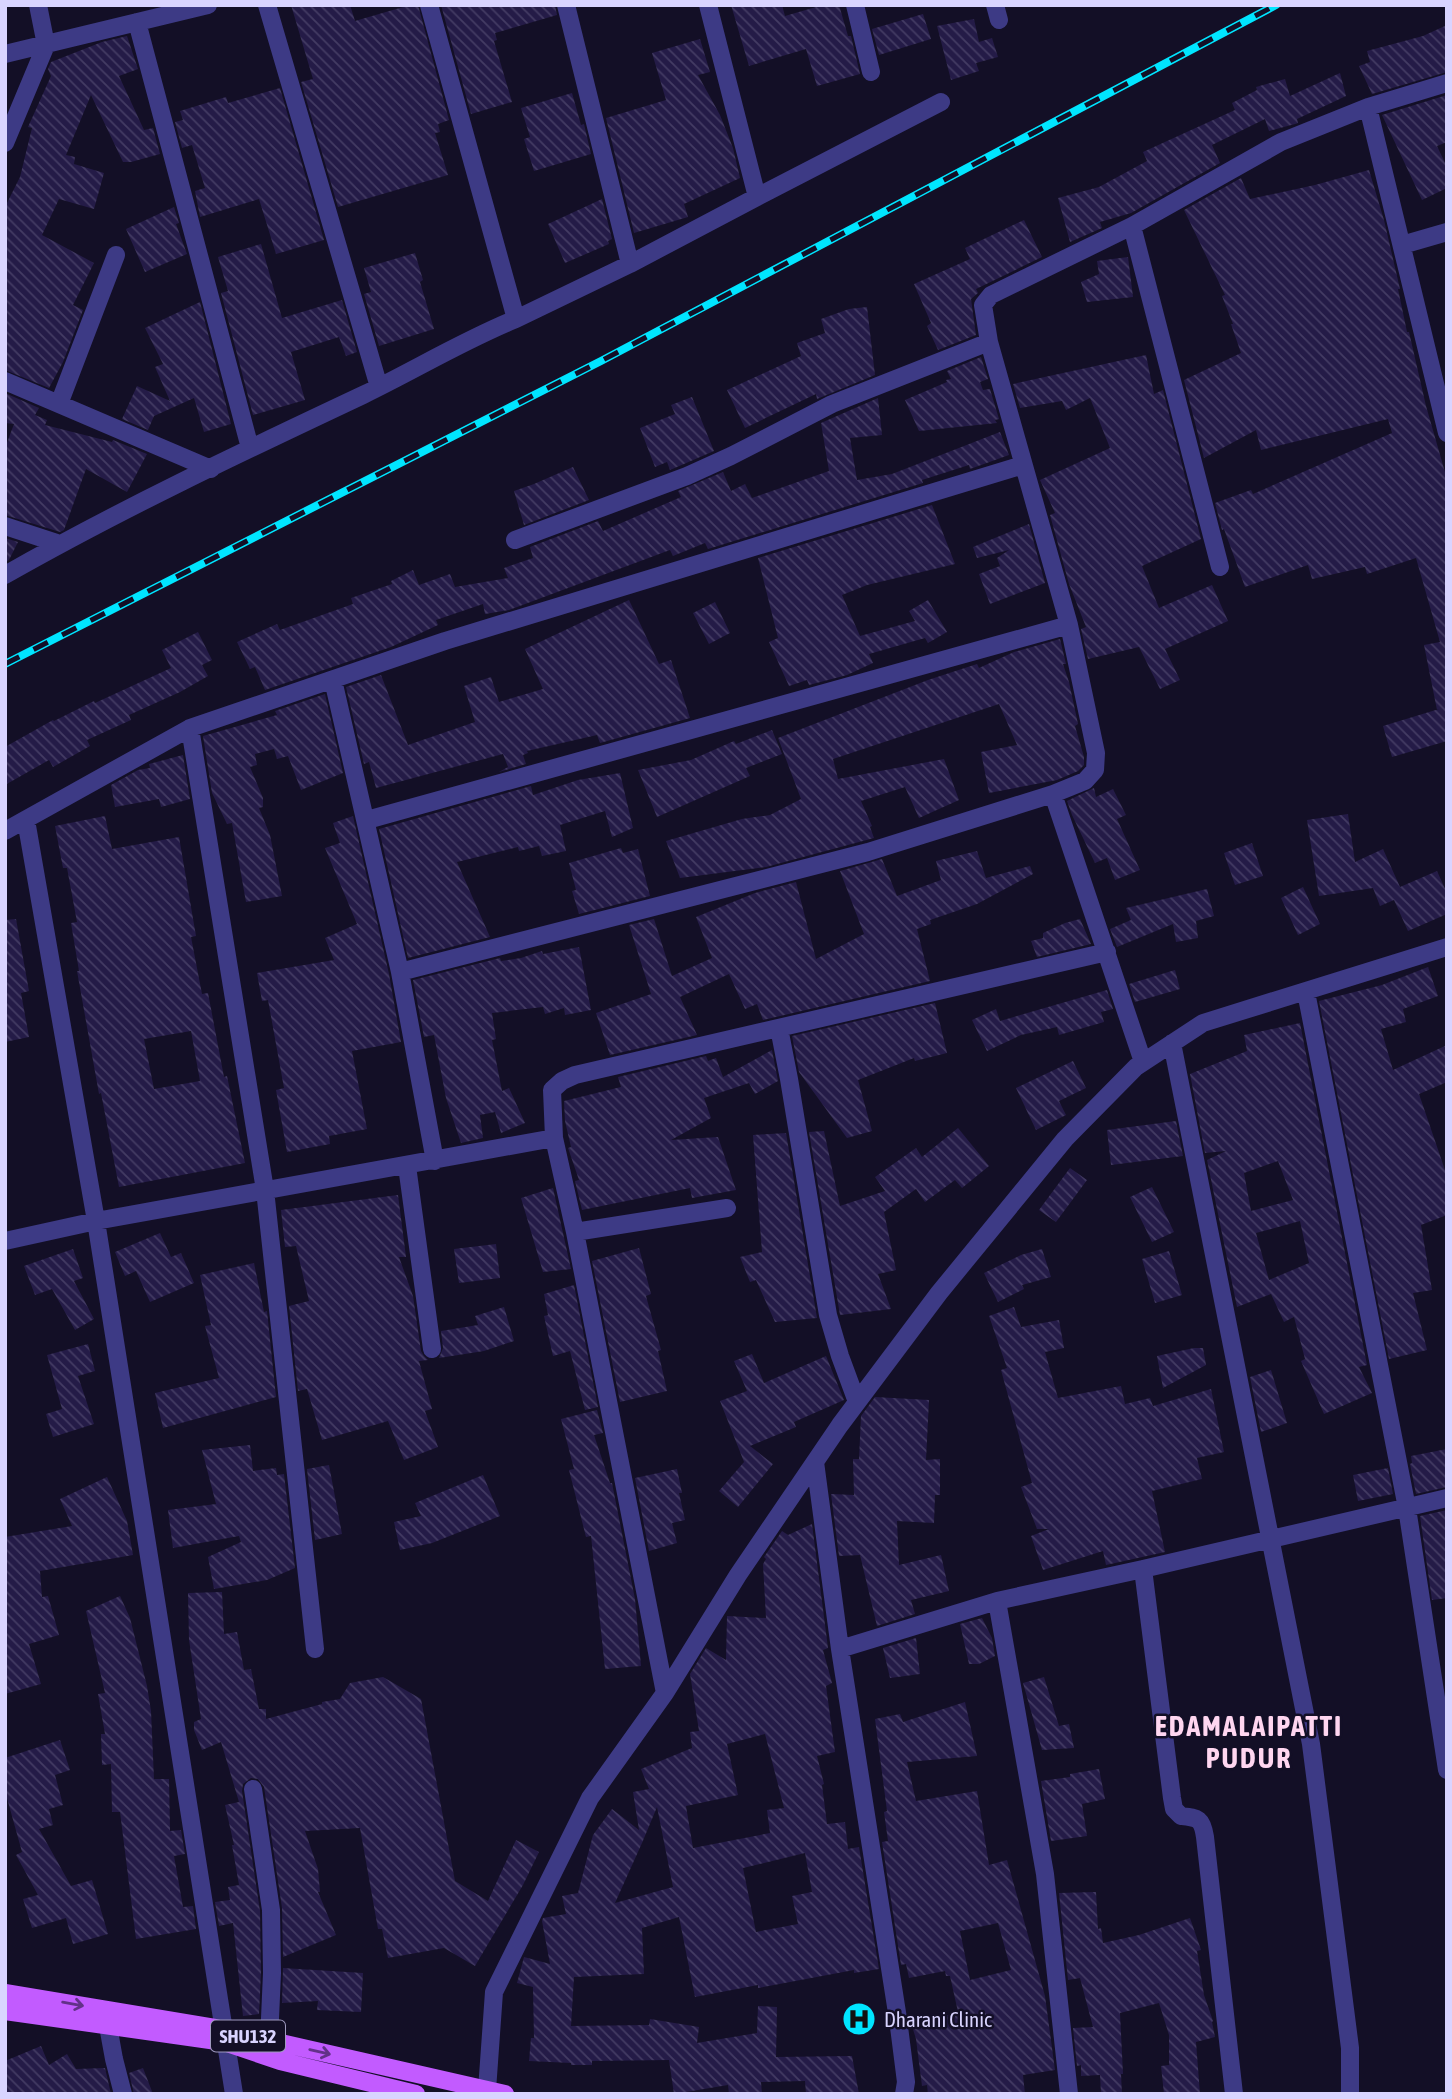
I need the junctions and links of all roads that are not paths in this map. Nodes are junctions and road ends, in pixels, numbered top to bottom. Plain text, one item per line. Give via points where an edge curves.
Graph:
1 (38, 5) edge
2 (208, 5) edge
3 (268, 5) edge
4 (429, 5) edge
5 (566, 5) edge
6 (708, 5) edge
7 (855, 5) edge
8 (183, 8) edge
9 (137, 22) junction
10 (46, 45) junction
11 (5, 54) edge
12 (871, 72) dead end
13 (1447, 83) edge
14 (941, 102) dead end
15 (1368, 107) junction
16 (5, 143) edge
17 (757, 197) junction
18 (1132, 226) junction
19 (1447, 232) edge
20 (1402, 245) junction
21 (116, 255) dead end
22 (630, 264) junction
23 (516, 319) junction
24 (989, 342) junction
25 (5, 381) edge
26 (379, 387) junction
27 (59, 404) junction
28 (1447, 433) edge
29 (250, 448) junction
30 (1023, 465) junction
31 (211, 469) junction
32 (5, 526) edge
33 (515, 540) dead end
34 (60, 544) junction
35 (1220, 567) dead end
36 (5, 575) edge
37 (1069, 625) junction
38 (333, 680) junction
39 (190, 728) junction
40 (1053, 794) junction
41 (26, 820) junction
42 (366, 820) junction
43 (5, 831) edge
44 (1447, 947) edge
45 (1107, 952) junction
46 (400, 972) junction
47 (1306, 992) junction
48 (779, 1028) junction
49 (1172, 1043) junction
50 (1143, 1062) junction
51 (554, 1138) junction
52 (435, 1161) junction
53 (407, 1166) junction
54 (265, 1190) junction
55 (727, 1208) dead end
56 (96, 1221) junction
57 (575, 1232) junction
58 (5, 1241) edge
59 (432, 1349) dead end
60 (857, 1402) junction
61 (815, 1462) junction
62 (1447, 1498) edge
63 (1407, 1508) junction
64 (1271, 1539) junction
65 (1143, 1569) junction
66 (997, 1601) junction
67 (315, 1649) dead end
68 (840, 1649) junction
69 (665, 1693) junction
70 (1447, 1770) edge
71 (253, 1789) dead end
72 (5, 1993) edge
73 (5, 2011) edge
74 (108, 2026) junction
75 (223, 2036) junction
76 (269, 2040) junction
77 (496, 2092) edge
78 (123, 2094) edge
79 (233, 2094) edge
80 (416, 2094) edge
81 (904, 2094) edge
82 (1069, 2094) edge
83 (1234, 2094) edge
84 (1350, 2094) edge

1 - 10 street
2 - 8 street
3 - 26 street
4 - 23 street
5 - 22 street
6 - 17 street
7 - 12 street
8 - 9 street
9 - 10 street
9 - 29 street
10 - 11 street
10 - 16 street
13 - 15 street
14 - 17 street
15 - 18 street via 1281,142
15 - 20 street
17 - 22 street
18 - 24 street via 991,295 983,305
18 - 35 street
19 - 20 street
20 - 28 street
21 - 27 street
22 - 23 street
23 - 26 street
24 - 30 street
24 - 33 street via 832,404 687,476
25 - 27 street
26 - 29 street
27 - 31 street
29 - 31 street
30 - 37 street
30 - 38 street via 445,641
31 - 34 street
32 - 34 street
34 - 36 street
37 - 40 street via 1096,753 1095,770 1085,780
37 - 42 street
38 - 39 street
38 - 42 street
39 - 41 street
39 - 54 street
40 - 45 street
40 - 46 street via 868,852
41 - 43 street
41 - 56 street
42 - 46 street
44 - 47 street
45 - 48 street
45 - 50 street
46 - 52 street
47 - 49 street via 1203,1023
47 - 63 street
48 - 51 street via 562,1081 552,1090
48 - 60 street via 828,1315
49 - 50 street
49 - 64 street
50 - 60 street via 1065,1139
51 - 52 street
51 - 57 street
52 - 53 street
53 - 54 street
53 - 59 street
54 - 56 street
54 - 67 street
55 - 57 street
56 - 58 street
56 - 75 street
57 - 69 street
60 - 61 street
61 - 68 street
61 - 69 street
62 - 63 street
63 - 64 street
63 - 70 street
64 - 65 street
64 - 84 street via 1311,1744 1350,2048
65 - 66 street
65 - 83 street via 1174,1809 1181,1816 1196,1818 1205,1836
66 - 68 street
66 - 82 street via 1045,1874
68 - 81 street via 898,2019
69 - 77 street via 590,1798 494,1993
71 - 76 street via 271,1910
72 -> 75 main road, SHU132
73 - 74 main road, SHU132
74 - 75 main road, SHU132
74 - 78 street
75 - 76 main road, SHU132
75 - 79 street
75 - 80 main road, SHU132 via 280,2061
76 -> 77 main road, SHU132

